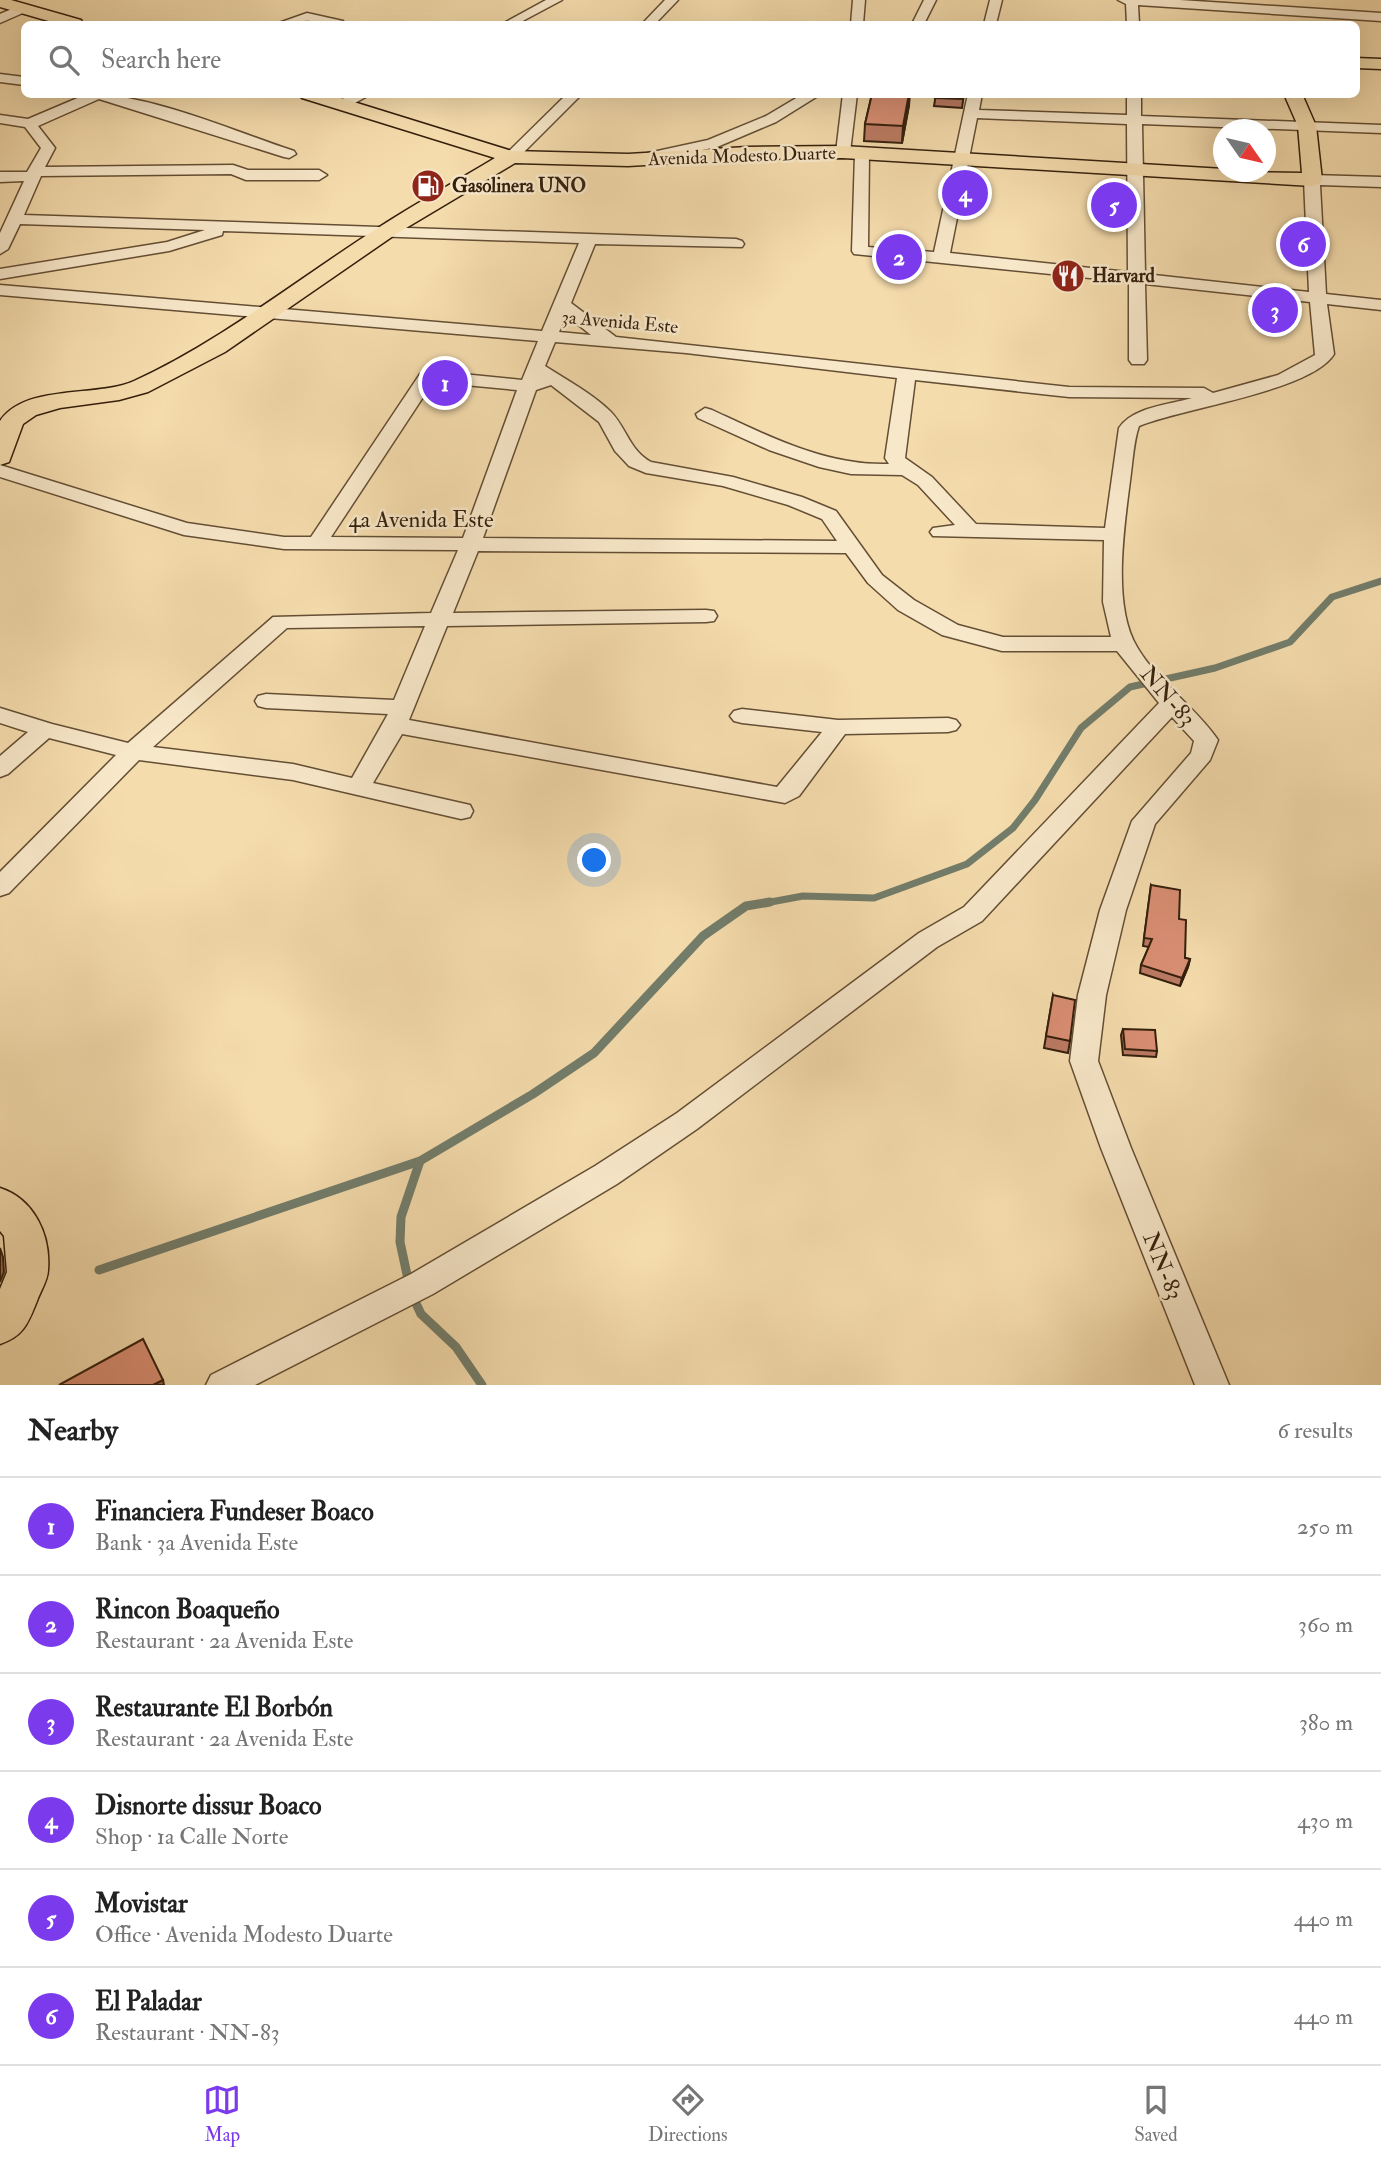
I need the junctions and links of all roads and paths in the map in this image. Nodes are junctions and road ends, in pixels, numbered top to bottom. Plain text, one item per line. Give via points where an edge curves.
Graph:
1 (556, 0) edge
2 (672, 0) edge
3 (859, 0) edge
4 (930, 0) edge
5 (996, 0) edge
6 (1124, 0) edge
7 (1132, 0) edge
8 (0, 2) edge
9 (1246, 4) edge
10 (21, 9) junction
11 (1381, 17) edge
12 (0, 19) edge
13 (64, 21) edge
14 (293, 21) edge
15 (325, 21) edge
16 (514, 21) edge
17 (652, 21) edge
18 (857, 21) edge
19 (920, 21) edge
20 (991, 21) edge
21 (1133, 21) edge
22 (1255, 21) edge
23 (1360, 62) edge
24 (1381, 64) edge
25 (0, 78) edge
26 (21, 81) edge
27 (91, 98) edge
28 (109, 98) edge
29 (320, 98) edge
30 (356, 98) edge
31 (571, 98) edge
32 (807, 98) edge
33 (850, 98) edge
34 (974, 98) edge
35 (1134, 98) edge
36 (1295, 98) edge
37 (341, 105) junction
38 (971, 114) junction
39 (0, 119) edge
40 (1134, 121) junction
41 (30, 124) junction
42 (1307, 127) junction
43 (1381, 129) edge
44 (853, 153) junction
45 (289, 154) dead end
46 (511, 157) junction
47 (962, 159) junction
48 (628, 160) junction
49 (1135, 171) junction
50 (33, 174) junction
51 (319, 175) dead end
52 (0, 177) edge
53 (1312, 180) junction
54 (1381, 182) edge
55 (16, 219) junction
56 (237, 226) junction
57 (389, 230) junction
58 (589, 239) junction
59 (736, 244) dead end
60 (0, 249) edge
61 (941, 257) junction
62 (0, 274) edge
63 (1137, 279) junction
64 (0, 290) edge
65 (1318, 299) junction
66 (562, 304) junction
67 (1381, 305) edge
68 (267, 311) junction
69 (547, 337) junction
70 (613, 343) junction
71 (1138, 360) dead end
72 (907, 373) junction
73 (532, 376) junction
74 (1235, 393) junction
75 (705, 414) dead end
76 (0, 457) edge
77 (902, 468) junction
78 (0, 471) edge
79 (970, 530) junction
80 (940, 532) dead end
81 (1114, 534) junction
82 (317, 543) junction
83 (471, 543) junction
84 (852, 547) junction
85 (706, 617) dead end
86 (438, 619) junction
87 (1123, 644) junction
88 (1162, 691) junction
89 (266, 701) dead end
90 (0, 715) edge
91 (399, 716) junction
92 (742, 716) dead end
93 (948, 725) dead end
94 (838, 727) junction
95 (45, 730) junction
96 (133, 752) junction
97 (0, 769) edge
98 (358, 787) junction
99 (461, 811) dead end
100 (0, 887) edge
101 (0, 1204) edge
102 (409, 1290) joint
103 (0, 1326) edge
104 (223, 1385) edge
105 (1212, 1385) edge

1 - 16 street
2 - 17 street
3 - 18 street
4 - 19 street
5 - 20 street
6 - 7 street
7 - 9 street
7 - 21 street
8 - 10 main road
9 - 11 street
9 - 22 street
10 - 12 street
10 - 13 main road
14 - 15 street via 307,17
23 - 24 main road
25 - 26 street
27 - 41 street
28 - 45 street
29 - 37 main road, Avenida Modesto Duarte
30 - 37 street
31 - 46 street
32 - 48 street via 712,144
33 - 44 street
34 - 38 street
35 - 40 street
36 - 42 main road
37 - 46 main road, Avenida Modesto Duarte
38 - 40 street
38 - 47 street
39 - 41 street
40 - 42 street
40 - 49 street
41 - 50 street via 48,148
42 - 43 street
42 - 53 main road
44 - 47 main road, Avenida Modesto Duarte
44 - 48 main road, Avenida Modesto Duarte
44 - 61 street via 860,251
46 - 48 main road, Avenida Modesto Duarte
46 - 57 main road
47 - 49 main road, Avenida Modesto Duarte
47 - 61 street
49 - 53 main road, Avenida Modesto Duarte
49 - 63 street
50 - 51 street via 233,169 246,175
50 - 52 street
50 - 55 street
53 - 54 street
53 - 65 street, NN-83 / NN-83
55 - 56 street
55 - 60 street
56 - 57 street
56 - 62 street via 169,246
57 - 58 street
57 - 68 main road
58 - 59 street
58 - 66 street
61 - 63 street
63 - 65 street
63 - 71 street
64 - 68 street, 3a Avenida Este
65 - 67 street
65 - 74 street, NN-83 / NN-83 via 1322,359 1284,379
66 - 69 street
66 - 70 street
68 - 69 street, 3a Avenida Este
68 - 76 main road via 217,347 140,387 27,410 12,421
69 - 70 street, 3a Avenida Este
69 - 73 street
70 - 72 street, 3a Avenida Este
72 - 74 street, 3a Avenida Este via 1069,392
72 - 77 street via 895,458
73 - 82 street via 426,378
73 - 83 street
73 - 84 street via 555,381 606,418 626,456 636,462 795,501 829,515
74 - 81 street, NN-83 / NN-83 via 1132,422
75 - 77 street via 823,462 876,472
77 - 79 street via 938,493
78 - 82 street, 4a Avenida Este via 184,529
79 - 80 street
79 - 81 street
81 - 87 street, NN-83 / NN-83 via 1115,615
82 - 83 street, 4a Avenida Este
83 - 84 street, 4a Avenida Este
83 - 86 street
84 - 87 street via 875,579 906,605 950,630 1002,643
85 - 86 street
86 - 91 street
86 - 96 street via 281,622
87 - 88 street, NN-83 / NN-83
88 - 102 street via 973,914 928,940 687,1121
88 - 105 street, NN-83 / NN-83 via 1206,740 1202,755 1144,821 1113,910 1092,995 1084,1061
89 - 91 street
90 - 95 street
91 - 94 street via 777,795 790,790
91 - 98 street
92 - 94 street
93 - 94 street
95 - 96 street
95 - 97 street
96 - 98 street via 293,772
96 - 100 street
98 - 99 street
101 - 103 main road via 24,1230 28,1272 10,1315
102 - 104 street

